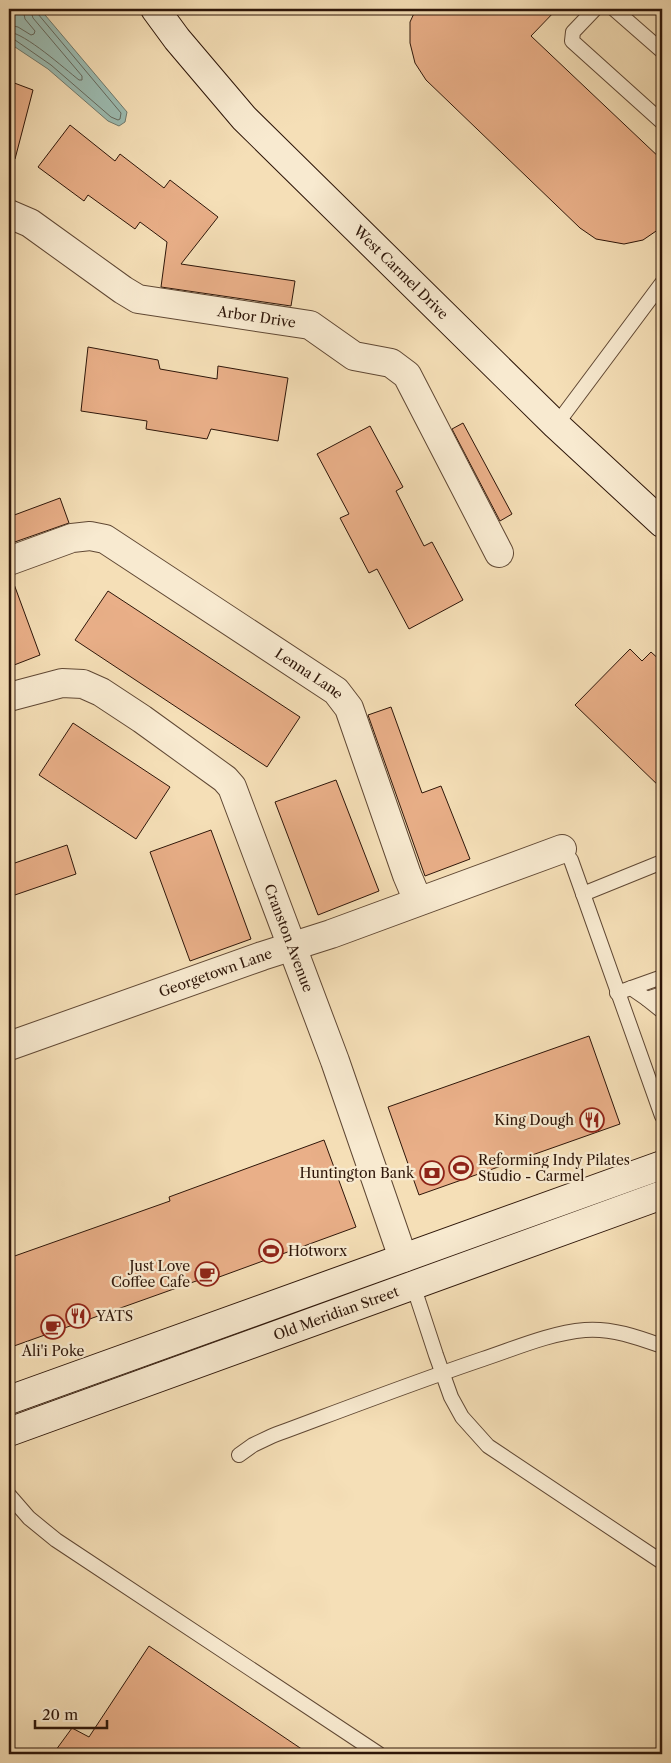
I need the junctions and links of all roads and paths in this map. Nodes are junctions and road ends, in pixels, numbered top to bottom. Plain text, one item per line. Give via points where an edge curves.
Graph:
1 (155, 9) edge
2 (595, 9) edge
3 (614, 9) edge
4 (662, 51) edge
5 (662, 122) edge
6 (9, 214) edge
7 (662, 282) edge
8 (556, 425) junction
9 (662, 523) edge
10 (499, 553) dead end
11 (9, 561) edge
12 (9, 697) edge
13 (562, 849) joint
14 (662, 862) edge
15 (583, 894) junction
16 (418, 901) junction
17 (292, 947) junction
18 (662, 977) edge
19 (631, 988) junction
20 (617, 993) junction
21 (662, 994) edge
22 (647, 999) junction
23 (662, 1011) edge
24 (9, 1046) edge
25 (662, 1116) edge
26 (662, 1165) edge
27 (662, 1195) edge
28 (403, 1258) junction
29 (413, 1286) junction
30 (662, 1346) edge
31 (442, 1372) junction
32 (9, 1400) edge
33 (9, 1432) edge
34 (239, 1455) dead end
35 (9, 1495) edge
36 (662, 1562) edge
37 (379, 1754) edge

1 - 8 street, West Carmel Drive via 244,118
2 - 5 lane via 573,32 572,41
3 - 4 lane
6 - 10 street, Arbor Drive via 30,222 138,299 310,325 354,356 391,363 407,375
7 - 8 lane
8 - 9 street, West Carmel Drive
11 - 16 street, Lenna Lane via 72,538 90,536 105,539 336,691 349,708
12 - 17 street, Cranston Avenue via 62,683 101,692 225,779 232,787
13 - 15 lane via 571,860
13 - 16 street, Georgetown Lane
14 - 15 lane
15 - 20 lane
16 - 17 street, Georgetown Lane
17 - 24 street, Georgetown Lane
17 - 28 street, Cranston Avenue
18 - 19 lane
19 - 20 lane
19 - 22 lane
20 - 25 lane
21 - 22 lane
22 - 23 lane
26 - 28 street
27 - 29 street, Old Meridian Street
28 - 32 street
29 - 31 lane
29 - 33 street, Old Meridian Street
30 - 31 lane via 631,1334 586,1330 535,1341
31 - 34 lane via 272,1436
31 - 36 lane via 462,1417 488,1446
35 - 37 lane via 29,1518 56,1540

